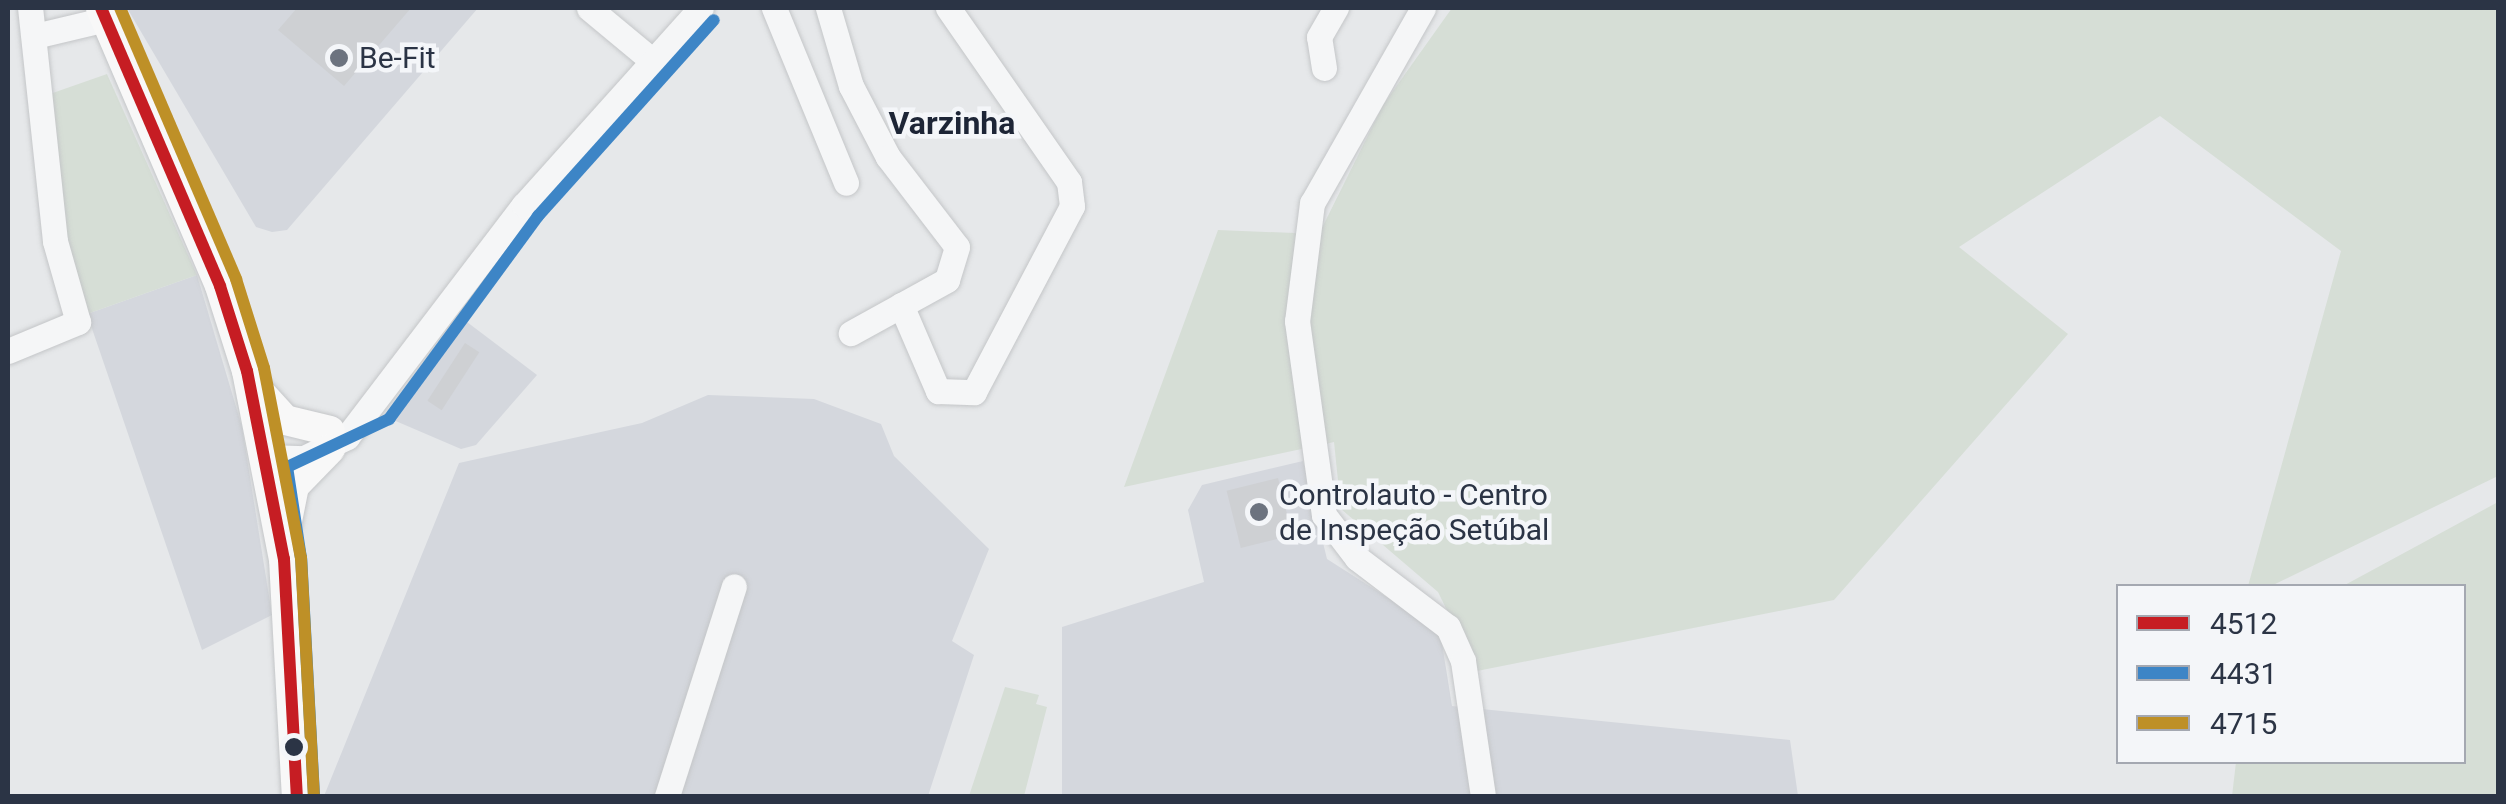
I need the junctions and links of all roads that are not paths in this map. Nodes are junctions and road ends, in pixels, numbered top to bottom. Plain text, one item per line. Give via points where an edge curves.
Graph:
1 (30, 8) edge
2 (589, 8) edge
3 (701, 8) edge
4 (774, 8) edge
5 (828, 8) edge
6 (948, 8) edge
7 (1336, 8) edge
8 (1423, 8) edge
9 (104, 13) edge
10 (38, 36) junction
11 (654, 62) junction
12 (1324, 68) dead end
13 (846, 182) dead end
14 (901, 306) junction
15 (851, 333) dead end
16 (8, 352) edge
17 (247, 371) junction
18 (330, 440) junction
19 (268, 457) junction
20 (284, 559) junction
21 (734, 586) dead end
22 (297, 796) edge
23 (667, 796) edge
24 (1484, 796) edge

1 - 10 street
2 - 11 street
3 - 11 street
4 - 13 street
5 - 14 street via 851,86 888,157 957,247 948,280
6 - 14 street via 1070,182 1072,206 974,392 938,391
7 - 12 street via 1320,37
8 - 24 street via 1312,202 1297,320 1324,515 1357,558 1448,627 1463,661
9 - 10 street
9 - 17 main road
10 - 16 street via 54,241 78,322
11 - 18 street via 524,205 376,407
14 - 15 street
17 - 18 main road via 265,405
17 - 19 main road
18 - 19 street
18 - 20 main road via 290,494
19 - 20 main road
20 - 22 main road
21 - 23 street

